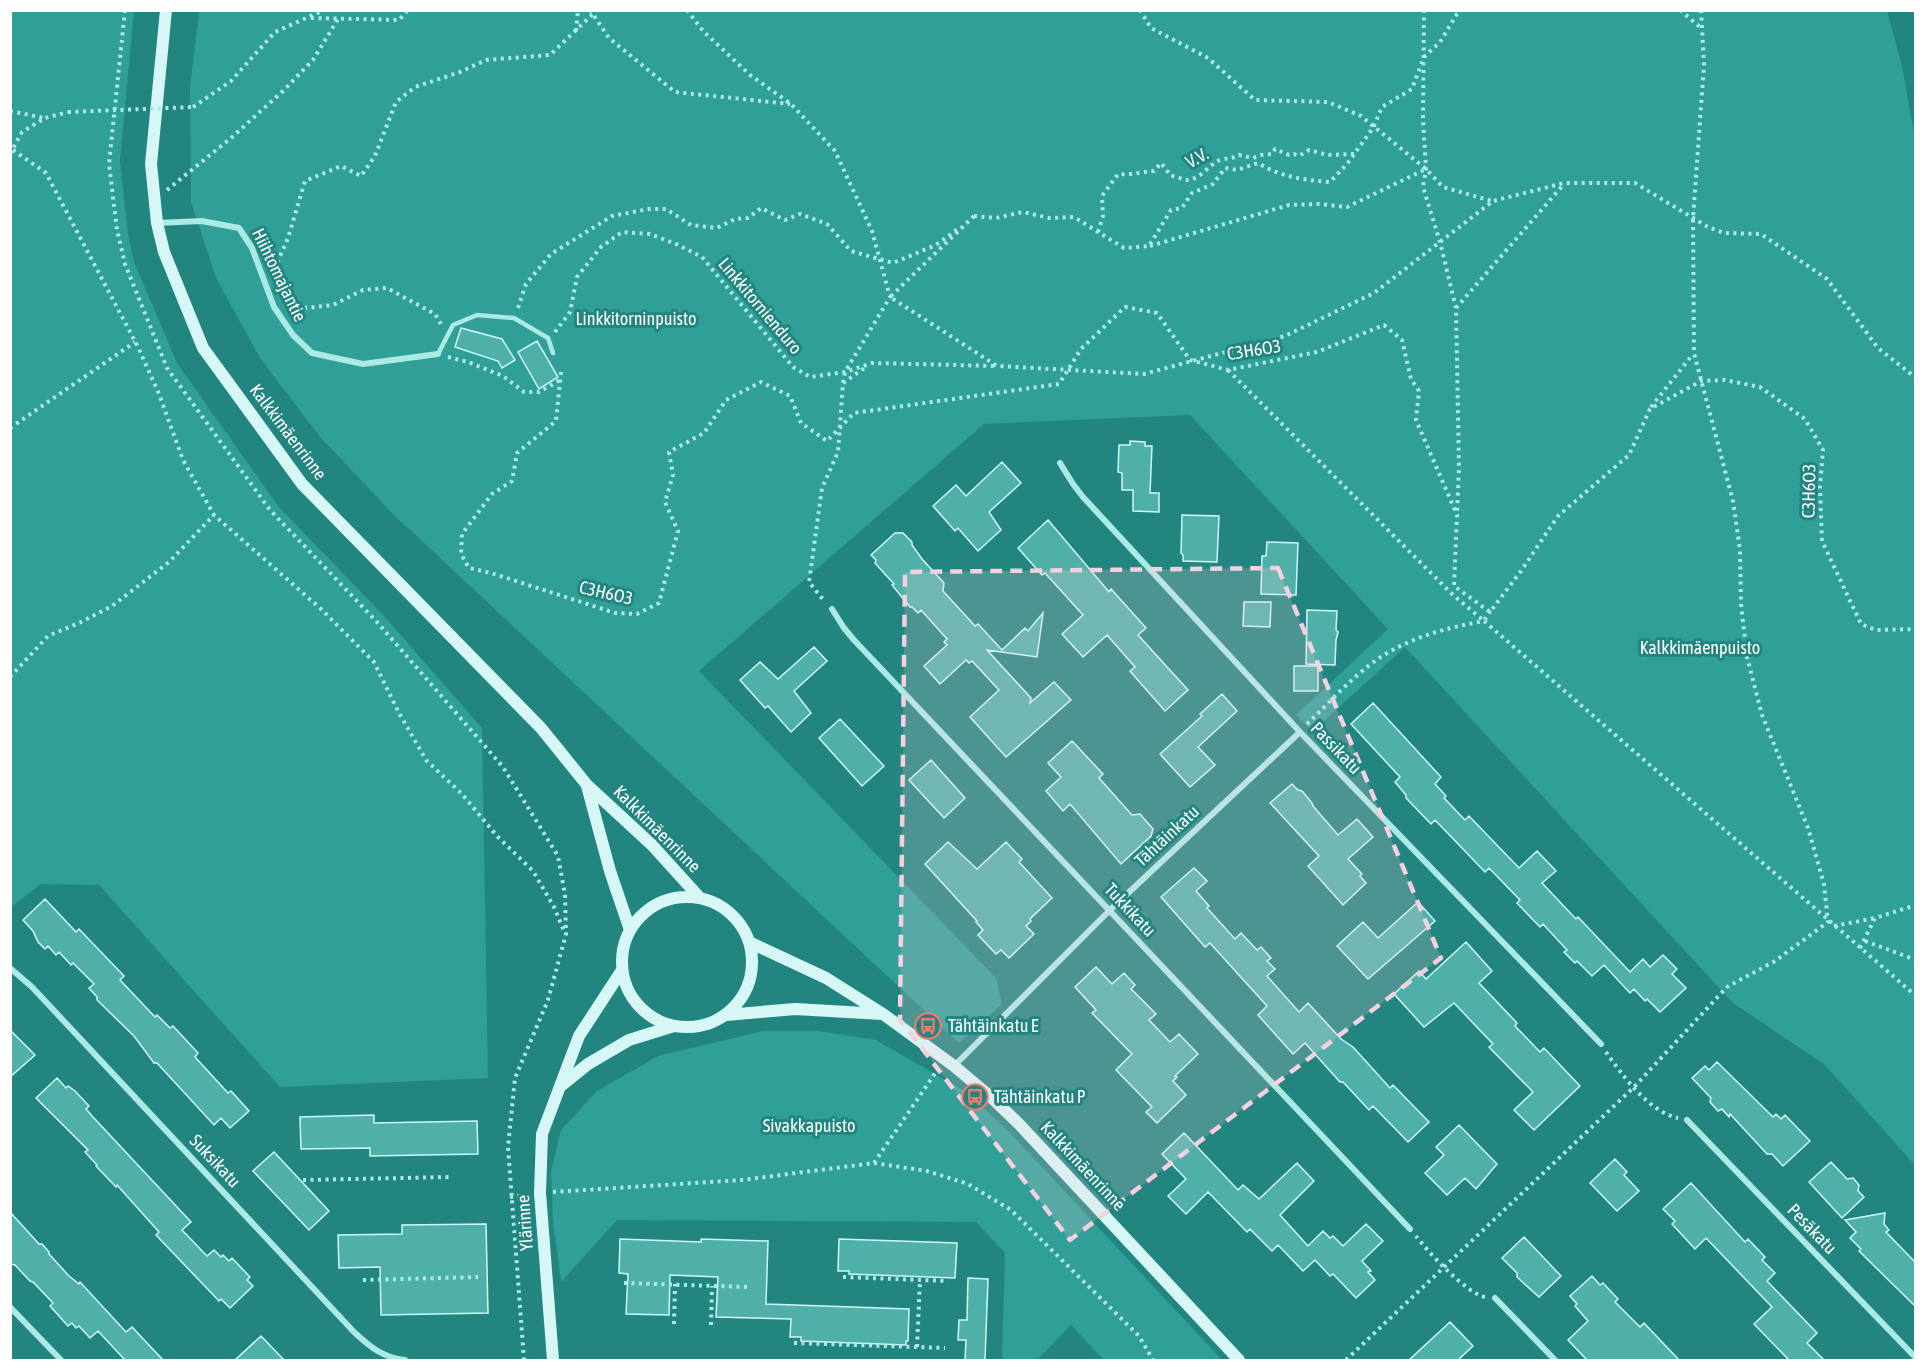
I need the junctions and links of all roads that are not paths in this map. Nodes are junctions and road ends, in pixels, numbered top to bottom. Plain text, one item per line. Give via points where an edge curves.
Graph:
1 (166, 10) edge
2 (157, 223) junction
3 (554, 353) road end
4 (438, 354) joint
5 (1060, 463) dead end
6 (832, 609) road end
7 (1300, 732) junction
8 (587, 785) junction
9 (700, 898) junction
10 (1110, 910) junction
11 (630, 930) junction
12 (749, 942) junction
13 (10, 968) edge
14 (622, 970) junction
15 (883, 1014) junction
16 (726, 1015) junction
17 (674, 1026) junction
18 (1601, 1044) road end
19 (950, 1062) junction
20 (561, 1085) junction
21 (1688, 1120) road end
22 (1410, 1229) road end
23 (1495, 1298) road end
24 (10, 1307) edge
25 (1916, 1358) edge
26 (61, 1360) edge
27 (405, 1360) edge
28 (554, 1360) edge
29 (1239, 1360) edge
30 (1555, 1360) edge

1 - 2 street, Kalkkimäenrinne via 151,164
2 - 4 street, Hiihtomajantie via 202,221 239,228 252,248 274,306 293,335 312,353 363,364
2 - 8 street, Kalkkimäenrinne via 164,252 203,348 302,484 541,728
3 - 4 lane via 548,338 514,318 477,315 453,325
5 - 7 street, Passikatu via 1083,497
6 - 10 street, Tukkikatu via 854,640
7 - 10 street, Tähtäinkatu
7 - 18 street, Passikatu
8 - 9 street, Kalkkimäenrinne via 652,845
8 - 11 street, Kalkkimäenrinne
9 - 11 street via 660,903
9 - 12 street via 735,918
10 - 19 street, Tähtäinkatu
10 - 22 street, Tukkikatu
11 - 14 street via 624,943
12 - 15 street, Kalkkimäenrinne via 826,978
12 - 16 street via 749,982
13 - 27 street, Suksikatu via 354,1332 379,1353
14 - 17 street via 639,1007 649,1016
14 - 20 street, Ylärinne via 579,1036
15 - 16 street via 795,1010
15 - 19 street, Kalkkimäenrinne
16 - 17 street via 701,1026
17 - 20 street via 629,1040
19 - 29 street, Kalkkimäenrinne via 1019,1124
20 - 28 street, Ylärinne via 542,1134 540,1193
21 - 25 street, Pesäkatu
23 - 30 street
24 - 26 street

